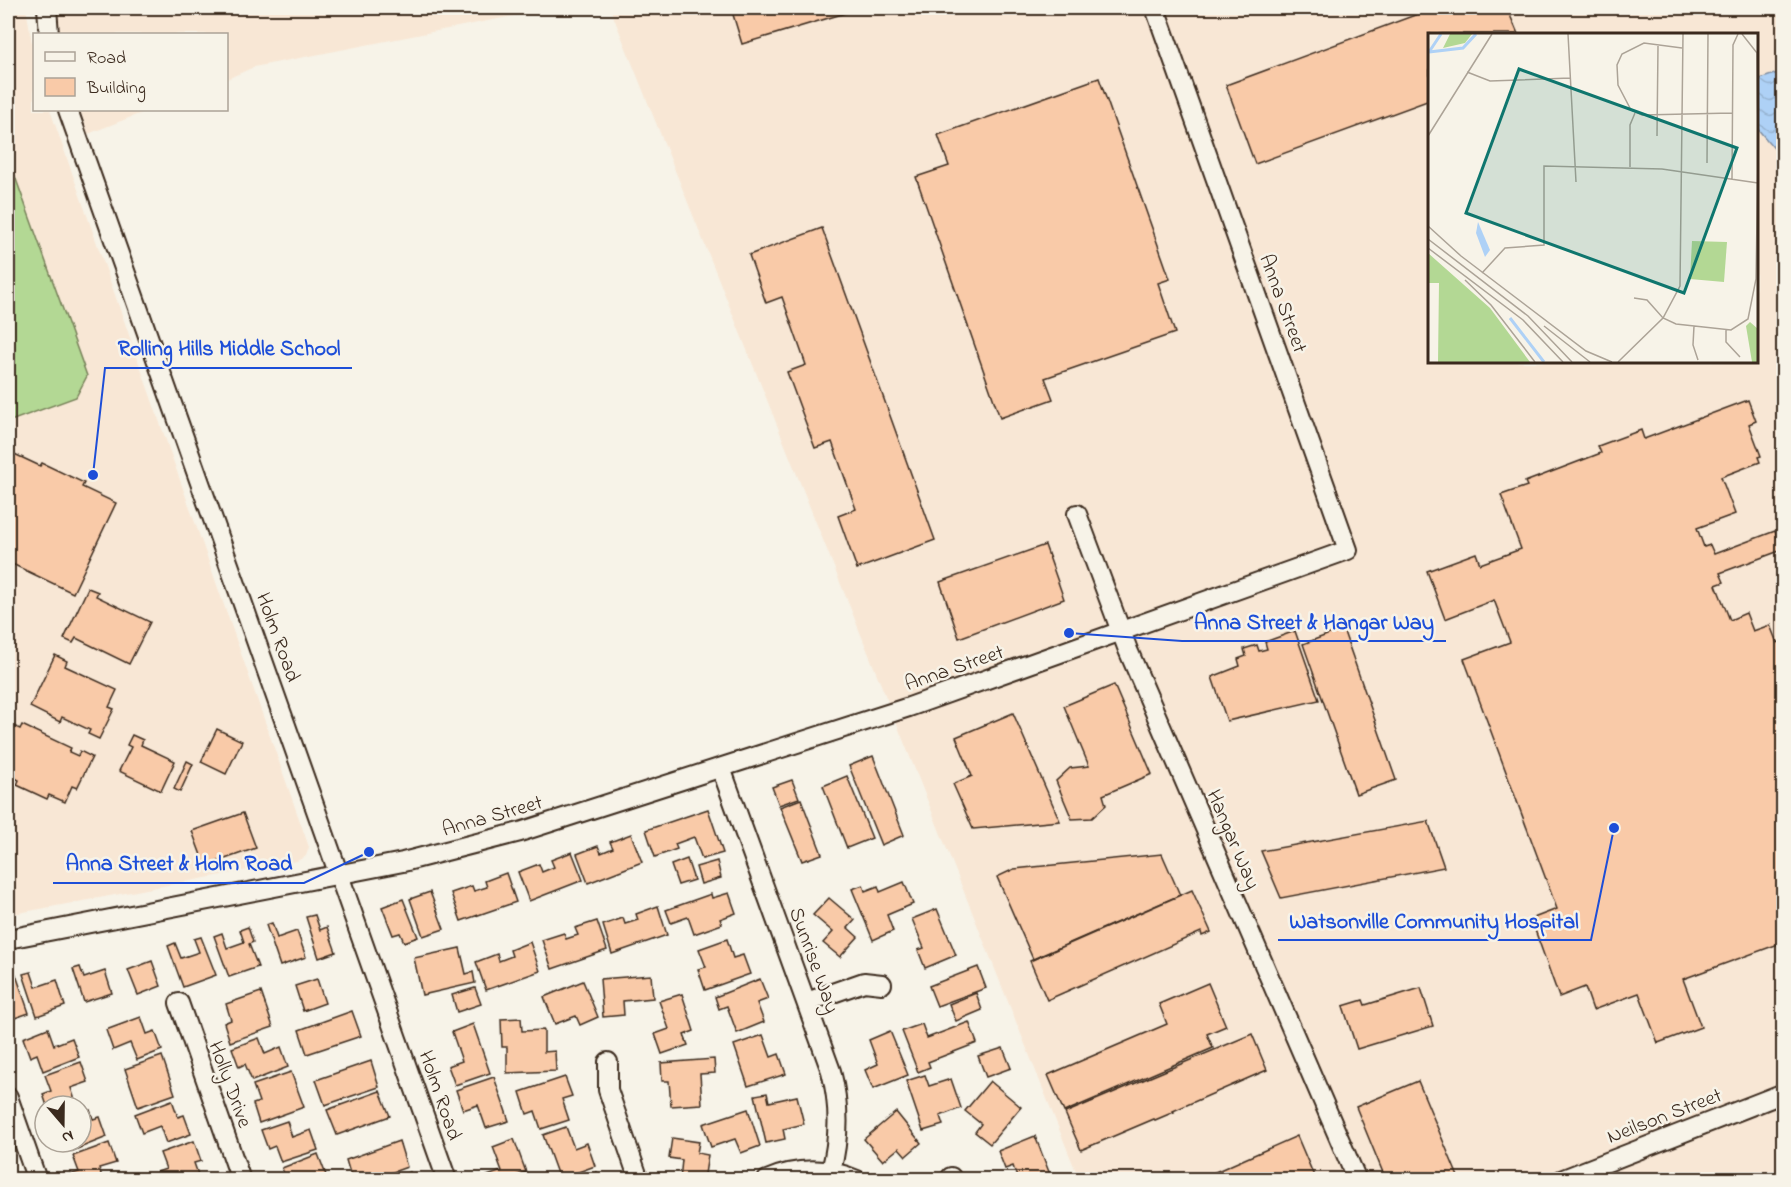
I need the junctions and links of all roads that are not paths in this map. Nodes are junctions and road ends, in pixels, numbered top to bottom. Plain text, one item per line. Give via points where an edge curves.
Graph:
1 (47, 8) edge
2 (1155, 8) edge
3 (49, 33) edge
4 (68, 111) edge
5 (1077, 514) dead end
6 (1121, 632) junction
7 (721, 768) junction
8 (340, 874) junction
9 (8, 939) edge
10 (882, 984) dead end
11 (807, 1002) junction
12 (179, 1003) dead end
13 (608, 1062) dead end
14 (1784, 1093) edge
15 (8, 1097) edge
16 (831, 1171) junction
17 (37, 1179) edge
18 (241, 1179) edge
19 (447, 1179) edge
20 (639, 1179) edge
21 (767, 1179) edge
22 (857, 1179) edge
23 (1357, 1179) edge
24 (1561, 1179) edge

1 - 3 street
2 - 6 street, Anna Street via 1348,550
4 - 8 street, Holm Road
5 - 6 street, Hangar Way
6 - 7 street, Anna Street
6 - 23 street, Hangar Way
7 - 8 street, Anna Street via 486,842
7 - 11 street, Sunrise Way
8 - 9 street, Anna Street
8 - 19 street, Holm Road
10 - 11 street via 864,982
11 - 16 street, Sunrise Way via 838,1103 839,1131
12 - 18 street, Holly Drive
13 - 20 street via 608,1090
14 - 24 street, Neilson Street
15 - 17 street
16 - 21 street via 794,1171
16 - 22 street

